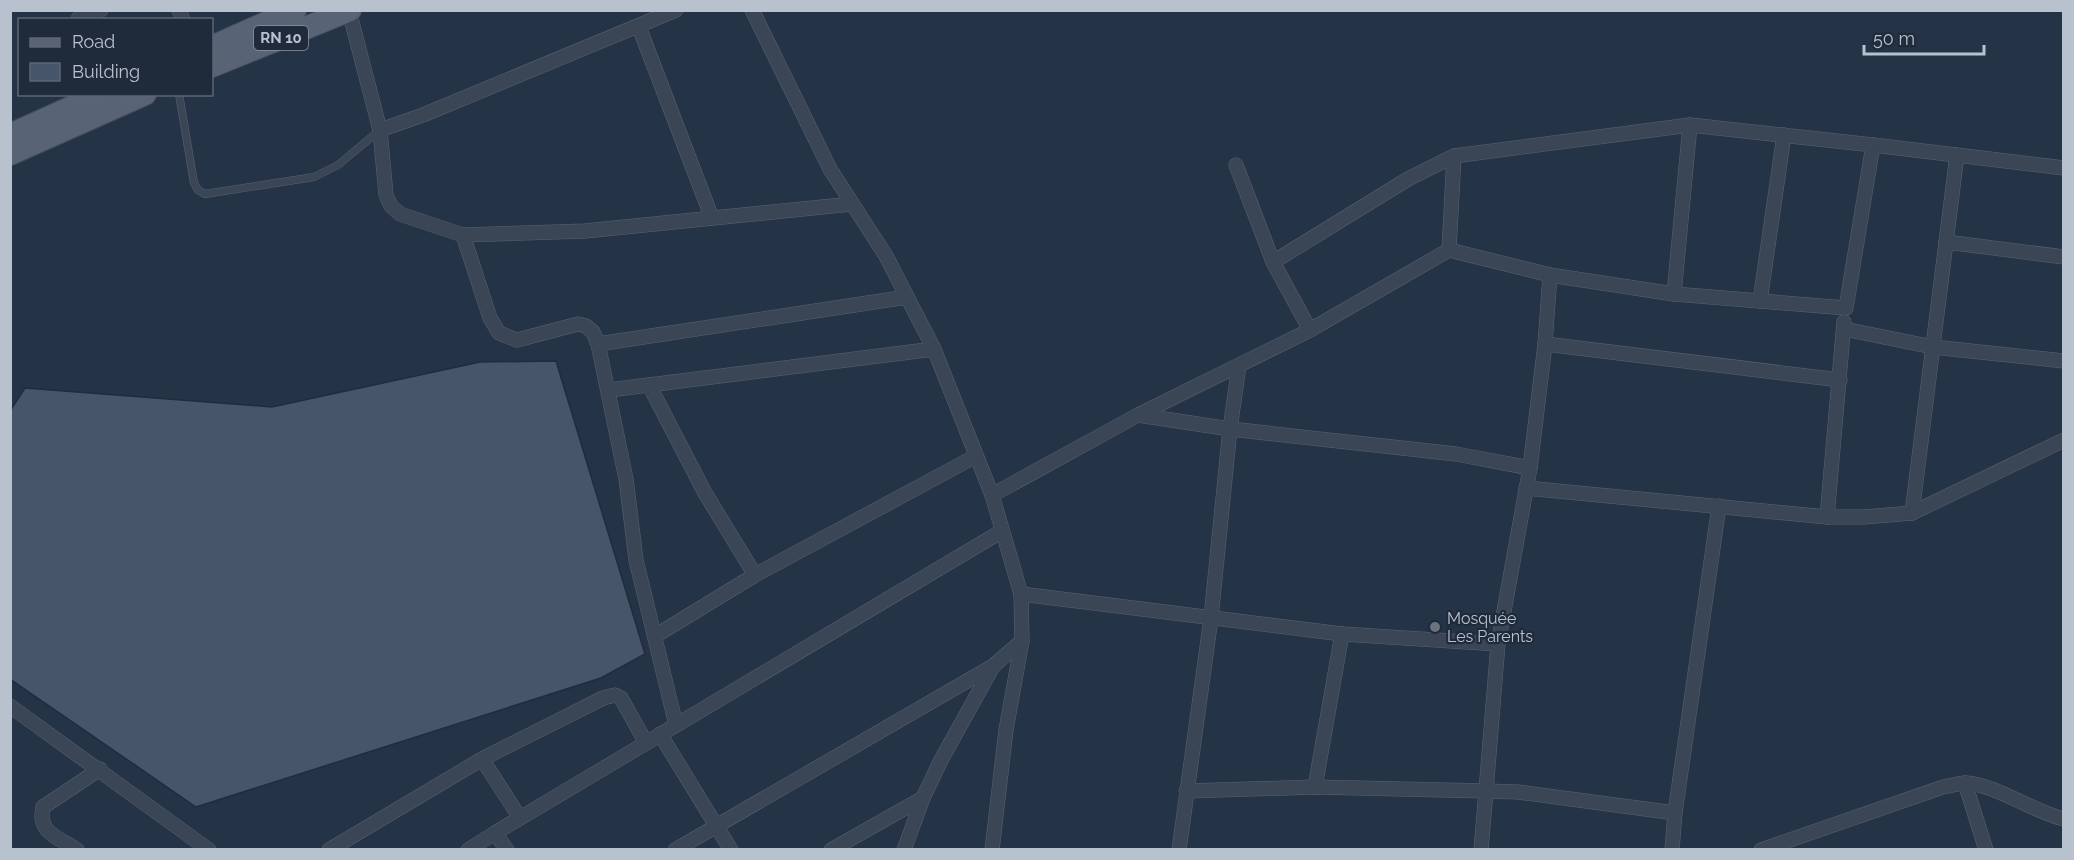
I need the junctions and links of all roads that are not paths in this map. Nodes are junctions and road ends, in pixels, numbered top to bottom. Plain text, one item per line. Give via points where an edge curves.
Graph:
1 (101, 10) edge
2 (295, 10) edge
3 (676, 10) edge
4 (752, 10) edge
5 (349, 11) edge
6 (270, 15) edge
7 (81, 18) edge
8 (639, 27) junction
9 (213, 46) edge
10 (213, 66) edge
11 (97, 96) edge
12 (140, 96) edge
13 (179, 96) edge
14 (1690, 125) junction
15 (380, 130) junction
16 (10, 135) edge
17 (1784, 135) junction
18 (1873, 145) junction
19 (10, 154) edge
20 (1957, 155) junction
21 (1454, 156) junction
22 (1236, 165) dead end
23 (2064, 168) edge
24 (852, 204) junction
25 (712, 218) junction
26 (462, 235) junction
27 (1946, 242) junction
28 (1449, 250) junction
29 (2064, 257) edge
30 (1273, 262) junction
31 (1550, 275) junction
32 (1674, 294) junction
33 (907, 297) junction
34 (1760, 301) junction
35 (1846, 308) junction
36 (1844, 328) junction
37 (1310, 330) junction
38 (598, 344) junction
39 (1545, 344) junction
40 (1933, 347) junction
41 (934, 349) junction
42 (2064, 361) edge
43 (1239, 366) junction
44 (1840, 380) junction
45 (649, 385) junction
46 (609, 390) junction
47 (1138, 416) junction
48 (1230, 429) junction
49 (2064, 440) edge
50 (976, 456) junction
51 (1530, 468) junction
52 (1526, 488) junction
53 (992, 495) junction
54 (1719, 506) junction
55 (1912, 513) junction
56 (1827, 517) junction
57 (1002, 531) junction
58 (754, 575) junction
59 (1021, 594) junction
60 (1211, 618) junction
61 (1342, 633) junction
62 (655, 636) junction
63 (1022, 641) junction
64 (1498, 644) junction
65 (993, 666) junction
66 (10, 706) edge
67 (676, 726) junction
68 (660, 734) junction
69 (646, 743) junction
70 (483, 759) junction
71 (100, 769) junction
72 (1965, 783) junction
73 (1315, 787) junction
74 (1186, 791) junction
75 (1486, 791) junction
76 (923, 798) junction
77 (1675, 813) junction
78 (520, 818) junction
79 (2064, 819) edge
80 (716, 826) junction
81 (495, 833) junction
82 (77, 849) edge
83 (209, 849) edge
84 (329, 849) edge
85 (468, 849) edge
86 (507, 849) edge
87 (675, 849) edge
88 (731, 849) edge
89 (831, 849) edge
90 (904, 849) edge
91 (992, 849) edge
92 (1179, 849) edge
93 (1481, 849) edge
94 (1672, 849) edge
95 (1761, 849) edge
96 (1986, 849) edge

1 - 7 street
2 - 6 main road, RN 10
3 - 8 street
4 - 24 street via 830,169
5 - 10 main road, RN 10
5 - 15 street
6 - 9 main road, RN 10
8 - 15 street
8 - 25 street
11 - 16 main road
12 - 19 main road
13 - 15 lane via 194,183 205,194 314,177 338,165
14 - 17 street
14 - 21 street
14 - 32 street
15 - 26 street via 386,195 391,206 400,214
17 - 18 street
17 - 34 street
18 - 20 street
18 - 35 street
20 - 23 street
20 - 27 street
21 - 28 street
21 - 30 street via 1408,179
22 - 30 street
24 - 25 street
24 - 33 street
25 - 26 street via 585,231
26 - 38 street via 490,318 499,333 517,340 578,324 594,332
27 - 29 street
27 - 40 street
28 - 31 street
28 - 37 street
30 - 37 street
31 - 32 street
31 - 39 street
32 - 34 street
33 - 38 street
33 - 41 street
34 - 35 street
35 - 36 street
36 - 40 street
36 - 44 street
37 - 43 street
38 - 46 street
39 - 44 street
39 - 51 street
40 - 42 street
40 - 55 street
41 - 45 street
41 - 50 street
43 - 47 street
43 - 48 street
44 - 56 street
45 - 46 street
45 - 58 street via 705,493
46 - 62 street via 636,560
47 - 48 street
47 - 53 street
48 - 51 street via 1456,454
48 - 60 street
49 - 55 street
50 - 53 street
50 - 58 street
51 - 52 street
52 - 54 street
52 - 64 street
53 - 57 street
54 - 56 street
54 - 77 street
55 - 56 street
57 - 59 street
57 - 67 street
58 - 62 street
59 - 60 street
59 - 63 street
60 - 61 street
60 - 74 street
61 - 64 street
61 - 73 street
62 - 67 street
63 - 65 street
63 - 91 street via 1006,729
64 - 75 street
65 - 76 street
65 - 80 street
66 - 71 street
67 - 68 street
68 - 69 street
68 - 80 street
69 - 70 street via 621,698 615,695
69 - 78 street
70 - 78 street
70 - 84 street
71 - 82 street via 43,807 40,819 45,828
71 - 83 street
72 - 79 street
72 - 95 street
72 - 96 street
73 - 74 street
73 - 75 street
74 - 92 street
75 - 77 street
75 - 93 street
76 - 89 street
76 - 90 street
77 - 94 street
78 - 81 street
80 - 87 street
80 - 88 street
81 - 85 street
81 - 86 street

